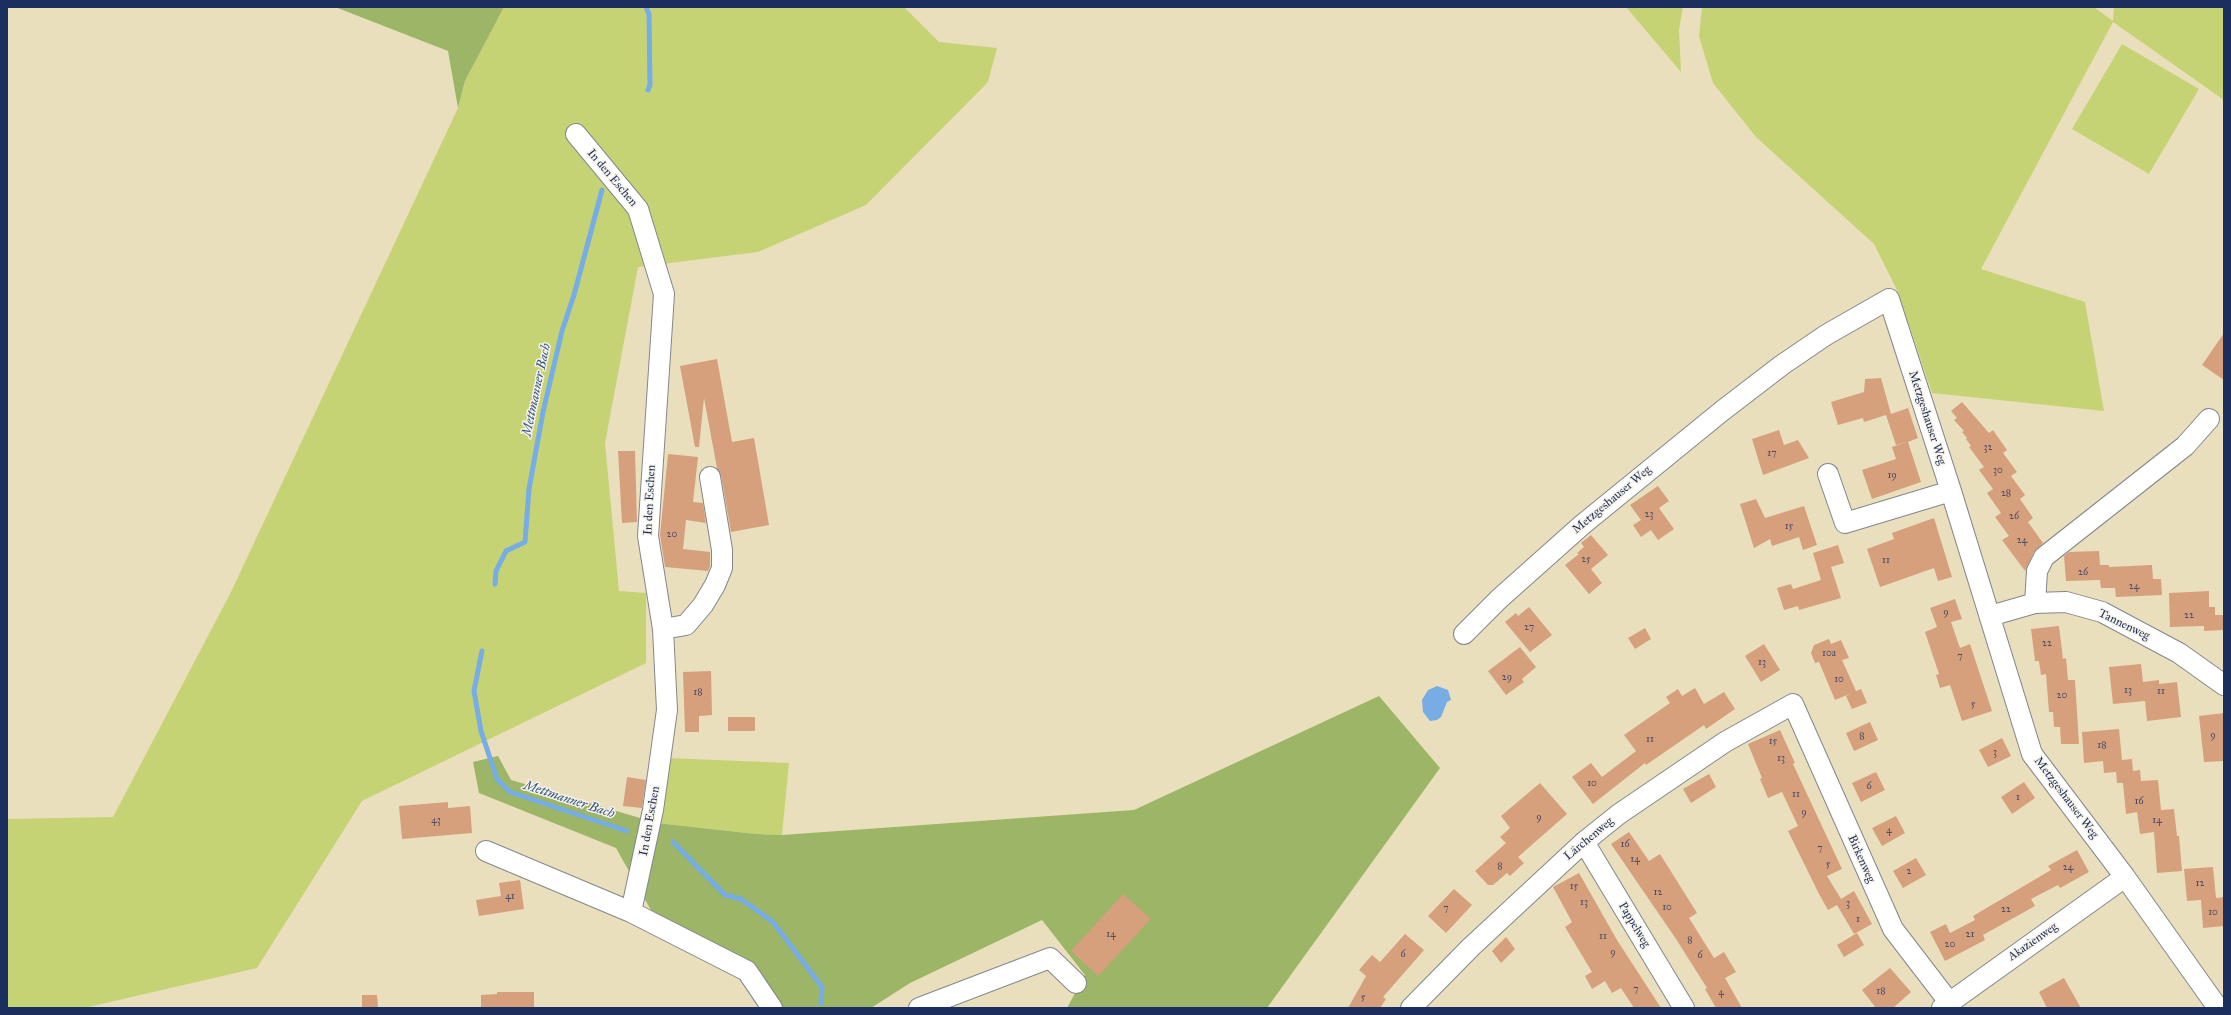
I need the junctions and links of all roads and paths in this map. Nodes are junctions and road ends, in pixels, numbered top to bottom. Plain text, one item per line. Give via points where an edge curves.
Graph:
1 (576, 134) dead end
2 (2210, 419) dead end
3 (1828, 474) dead end
4 (710, 477) dead end
5 (1951, 491) junction
6 (2034, 603) junction
7 (1990, 616) junction
8 (663, 629) junction
9 (1464, 634) dead end
10 (2224, 685) edge
11 (1793, 704) joint
12 (1584, 842) junction
13 (486, 851) dead end
14 (2125, 877) junction
15 (632, 912) junction
16 (1076, 983) dead end
17 (1946, 1005) edge
18 (772, 1008) edge
19 (918, 1008) edge
20 (1411, 1008) edge
21 (1684, 1008) edge
22 (2218, 1008) edge

1 - 8 street, In den Eschen via 638,208 664,294 648,536
2 - 6 street via 2185,446 2044,557 2037,571
3 - 5 street via 1845,523
4 - 8 street via 722,550 722,568 715,585 686,625
5 - 7 street, Metzgeshauser Weg
5 - 9 street, Metzgeshauser Weg via 1889,299 1820,339 1728,406 1582,525
6 - 7 street, Tannenweg
6 - 10 street, Tannenweg via 2066,602 2102,612 2179,653
7 - 14 street, Metzgeshauser Weg via 2032,754
8 - 15 street, In den Eschen via 667,710 653,810
11 - 12 street, Lärchenweg via 1725,742 1618,814
11 - 17 street, Birkenweg via 1893,929
12 - 20 street, Lärchenweg via 1471,947
12 - 21 street, Pappelweg
13 - 15 street
14 - 17 street, Akazienweg
14 - 22 street, Metzgeshauser Weg
15 - 18 street via 747,971
16 - 19 street via 1050,958

